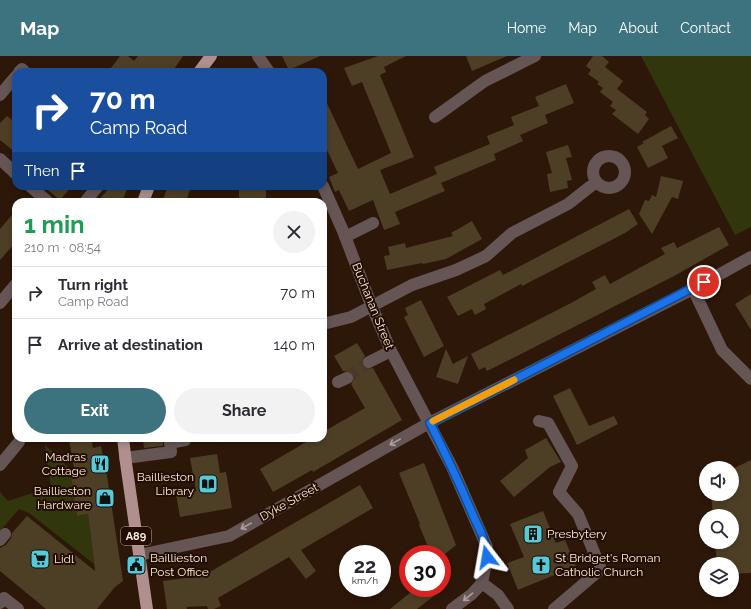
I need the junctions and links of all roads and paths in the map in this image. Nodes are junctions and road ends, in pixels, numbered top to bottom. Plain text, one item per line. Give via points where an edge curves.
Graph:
1 (211, 56) edge
2 (258, 56) edge
3 (535, 56) edge
4 (202, 68) edge
5 (266, 68) edge
6 (12, 81) edge
7 (0, 95) edge
8 (435, 117) dead end
9 (0, 159) edge
10 (12, 170) edge
11 (596, 182) dead end
12 (34, 190) edge
13 (95, 190) edge
14 (324, 190) edge
15 (44, 198) edge
16 (88, 198) edge
17 (373, 223) dead end
18 (345, 237) junction
19 (751, 257) edge
20 (12, 287) edge
21 (693, 289) junction
22 (2, 296) edge
23 (372, 307) junction
24 (327, 323) edge
25 (391, 351) junction
26 (369, 362) tunnel mouth
27 (751, 380) edge
28 (539, 421) dead end
29 (430, 423) junction
30 (19, 442) dead end
31 (123, 442) edge
32 (175, 442) edge
33 (125, 458) junction
34 (0, 465) edge
35 (139, 555) junction
36 (482, 583) junction
37 (0, 603) edge
38 (18, 609) edge
39 (147, 609) edge
40 (452, 609) edge
41 (508, 609) edge
42 (554, 609) edge

1 - 4 main road
2 - 5 street
3 - 8 street via 485,81
6 - 7 street
9 - 10 street
11 - 23 street via 568,204 512,233 486,256 456,270 412,285
12 - 15 street
13 - 16 street
14 - 18 street, Buchanan Street
17 - 18 street
18 - 23 street, Buchanan Street
19 - 21 street, Dyke Street
20 - 22 street
21 - 27 street via 722,350
21 - 29 street, Dyke Street
23 - 24 street via 351,317
23 - 25 street, Buchanan Street
25 - 26 street
25 - 29 street, Buchanan Street
28 - 42 street via 548,423 572,466 559,492 578,514 601,569
29 -> 35 street, Dyke Street via 229,536
29 - 36 street, Buchanan Street via 487,547
30 - 34 street
31 - 33 main road, A89
32 - 33 street via 170,443 171,452
33 - 35 main road, A89
35 - 39 main road, A89
36 -> 40 street
36 - 41 street via 498,595
37 - 38 street via 4,598

